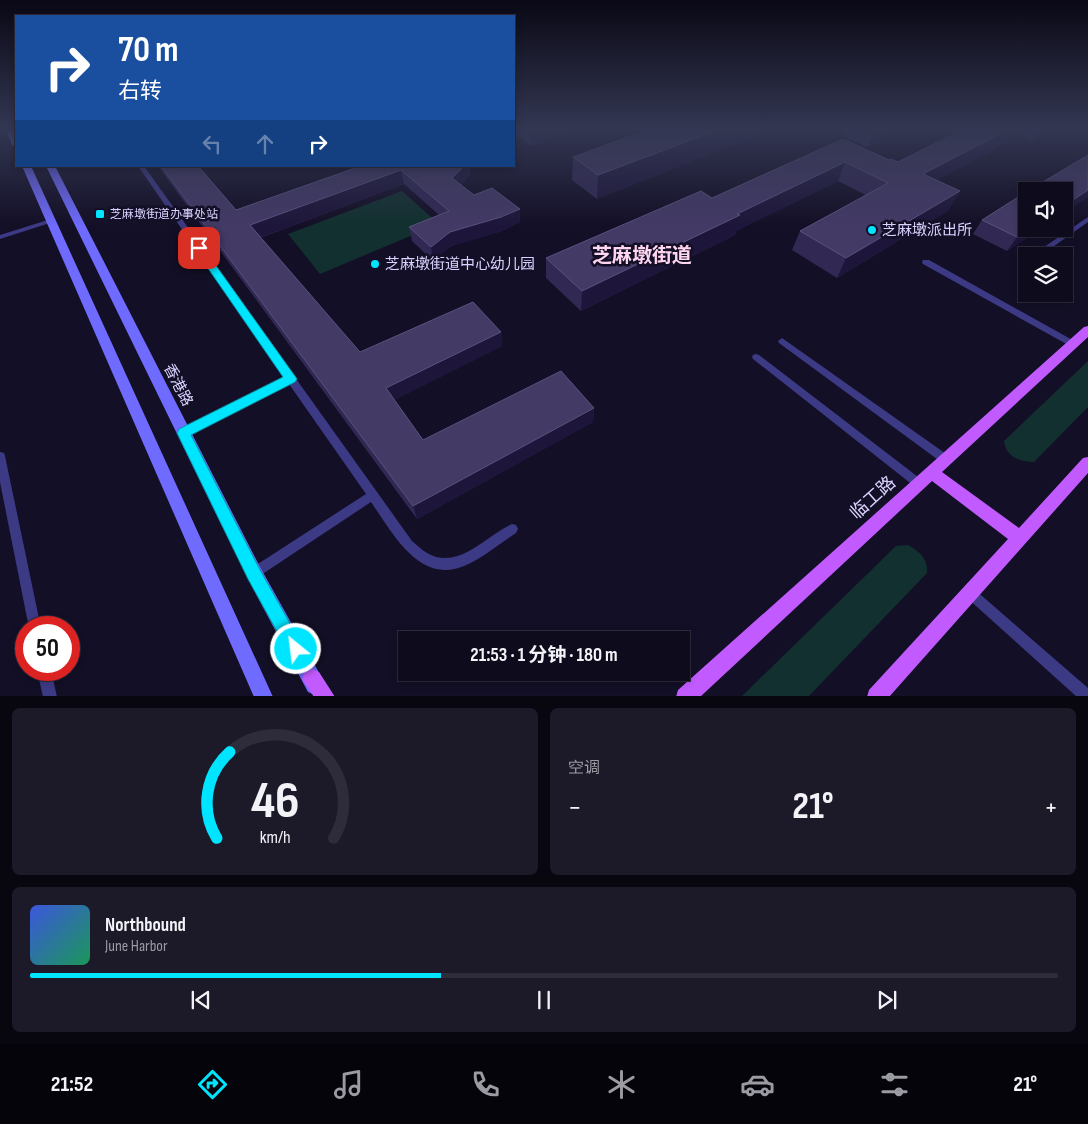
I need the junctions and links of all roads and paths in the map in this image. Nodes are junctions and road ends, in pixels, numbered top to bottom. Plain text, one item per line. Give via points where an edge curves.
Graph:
1 (26, 167) edge
2 (51, 167) edge
3 (142, 167) edge
4 (1088, 219) edge
5 (51, 221) junction
6 (0, 237) edge
7 (1048, 247) edge
8 (926, 262) dead end
9 (1088, 330) edge
10 (782, 341) dead end
11 (1072, 344) junction
12 (756, 357) dead end
13 (291, 379) junction
14 (184, 433) junction
15 (0, 456) edge
16 (945, 459) junction
17 (1088, 463) edge
18 (931, 472) junction
19 (918, 484) junction
20 (373, 495) junction
21 (512, 529) dead end
22 (1020, 538) junction
23 (254, 573) junction
24 (970, 593) junction
25 (33, 616) edge
26 (47, 681) edge
27 (316, 688) edge
28 (50, 696) edge
29 (264, 696) edge
30 (326, 696) edge
31 (685, 696) edge
32 (876, 696) edge
33 (1088, 696) edge

1 - 5 main road
2 - 14 main road, 香港路
3 - 13 lane
4 - 7 lane
5 - 6 lane
5 - 29 main road
8 - 11 lane
9 - 11 main road, 临工路
10 - 16 lane
11 - 16 main road, 临工路
12 - 19 lane
13 - 14 lane
13 - 20 lane
14 - 23 main road, 香港路
15 - 25 lane
16 - 18 main road, 临工路
17 - 22 main road
18 - 19 main road, 临工路
18 - 22 main road
19 - 31 main road, 临工路
20 - 21 lane via 408,546 419,556 446,566 461,563
20 - 23 lane
22 - 24 main road
23 - 27 main road, 香港路
24 - 32 main road
24 - 33 lane
26 - 28 lane
27 - 30 main road

